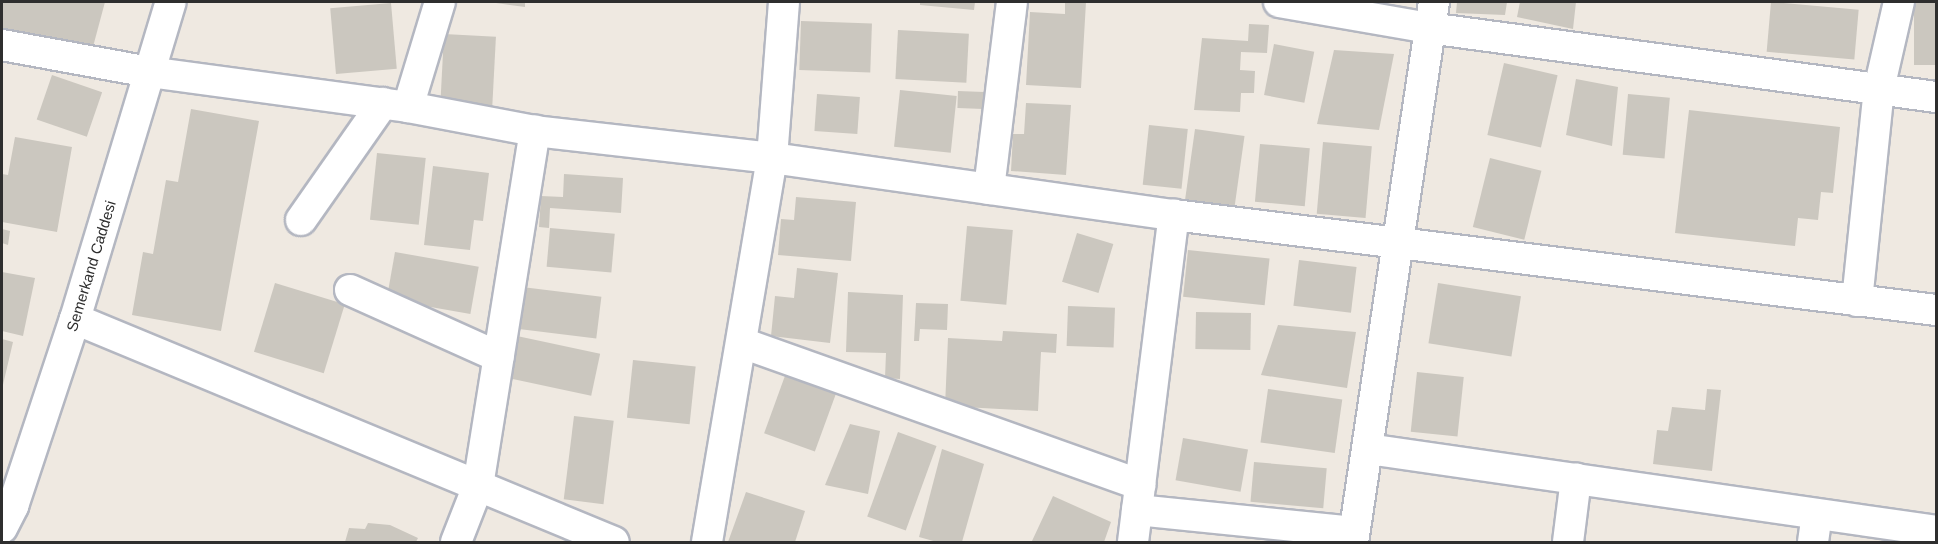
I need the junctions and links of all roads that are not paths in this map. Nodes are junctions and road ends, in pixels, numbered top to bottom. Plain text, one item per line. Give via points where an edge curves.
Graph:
1 (171, 2) edge
2 (440, 2) edge
3 (784, 2) edge
4 (1012, 2) edge
5 (1279, 2) edge
6 (1899, 2) edge
7 (1432, 15) edge
8 (2, 45) edge
9 (149, 72) junction
10 (1879, 89) junction
11 (1936, 97) edge
12 (395, 105) junction
13 (535, 131) junction
14 (772, 158) junction
15 (990, 189) junction
16 (1174, 215) junction
17 (301, 220) dead end
18 (1398, 243) junction
19 (350, 290) dead end
20 (1857, 301) junction
21 (1936, 310) edge
22 (75, 319) junction
23 (742, 342) junction
24 (499, 357) junction
25 (1368, 449) junction
26 (1576, 479) junction
27 (478, 486) junction
28 (1139, 497) junction
29 (2, 528) edge
30 (1815, 528) edge
31 (1936, 531) edge
32 (1354, 538) edge
33 (456, 543) edge
34 (614, 543) edge
35 (707, 543) edge
36 (1133, 543) edge
37 (1568, 543) edge

1 - 9 street, Semerkand Caddesi
2 - 12 street
3 - 14 street
4 - 15 street
5 - 7 street
6 - 10 street
7 - 10 street
7 - 18 street
8 - 9 street
9 - 12 street
9 - 22 street, Semerkand Caddesi
10 - 11 street
10 - 20 street
12 - 13 street
12 - 17 street
13 - 14 street
13 - 24 street
14 - 15 street
14 - 23 street
15 - 16 street
16 - 18 street
16 - 28 street
18 - 20 street
18 - 25 street
19 - 24 street
20 - 21 street
22 - 27 street
22 - 29 street, Semerkand Caddesi via 13,506
23 - 28 street
23 - 35 street
24 - 27 street
25 - 26 street
25 - 32 street
26 - 30 street
26 - 37 street
27 - 33 street
27 - 34 street
28 - 32 street
28 - 36 street
30 - 31 street

